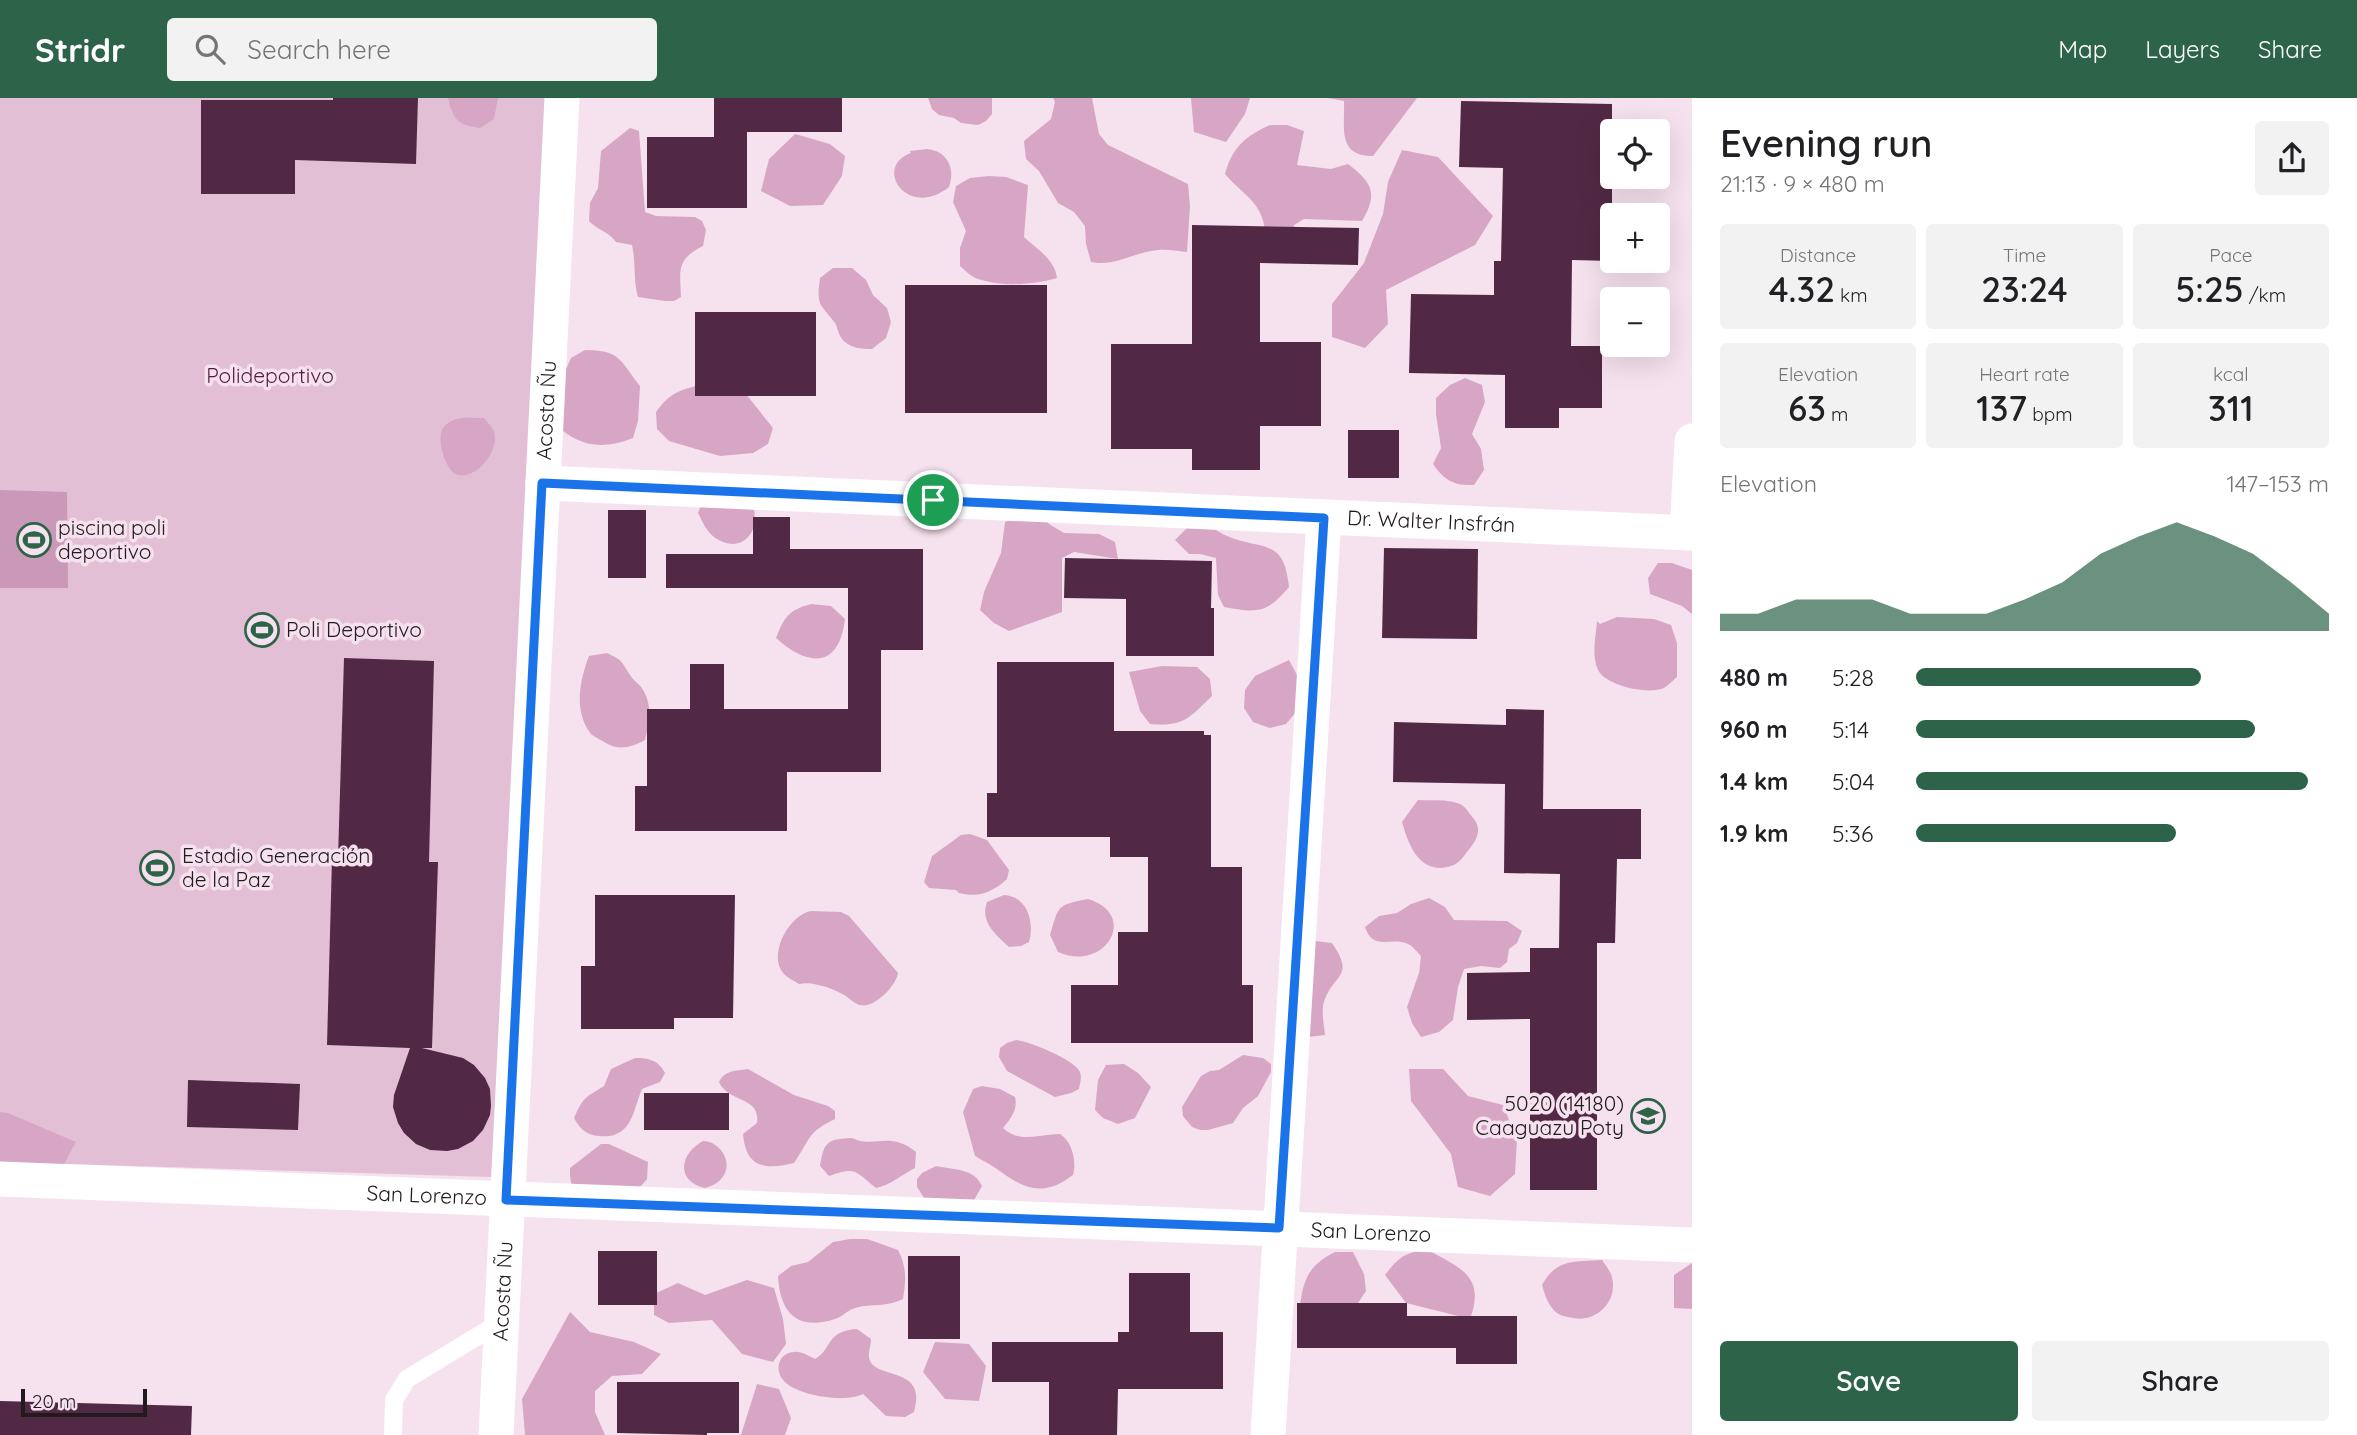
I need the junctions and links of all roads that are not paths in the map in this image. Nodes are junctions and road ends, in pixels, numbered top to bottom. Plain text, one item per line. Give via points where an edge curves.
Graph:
1 (562, 98) edge
2 (1692, 441) edge
3 (542, 483) junction
4 (1324, 518) junction
5 (1690, 533) edge
6 (0, 1179) edge
7 (506, 1200) junction
8 (1279, 1228) junction
9 (1692, 1245) edge
10 (501, 1322) junction
11 (393, 1435) edge
12 (496, 1435) edge
13 (1268, 1435) edge

1 - 3 street, Acosta Ñu
2 - 5 street
3 - 4 street, Dr. Walter Insfrán
3 - 7 street, Acosta Ñu
4 - 5 street, Dr. Walter Insfrán
4 - 8 street
6 - 7 street, San Lorenzo
7 - 8 street, San Lorenzo
7 - 10 street, Acosta Ñu
8 - 9 street, San Lorenzo
8 - 13 street
10 - 11 lane via 407,1379 394,1400
10 - 12 street, Acosta Ñu

